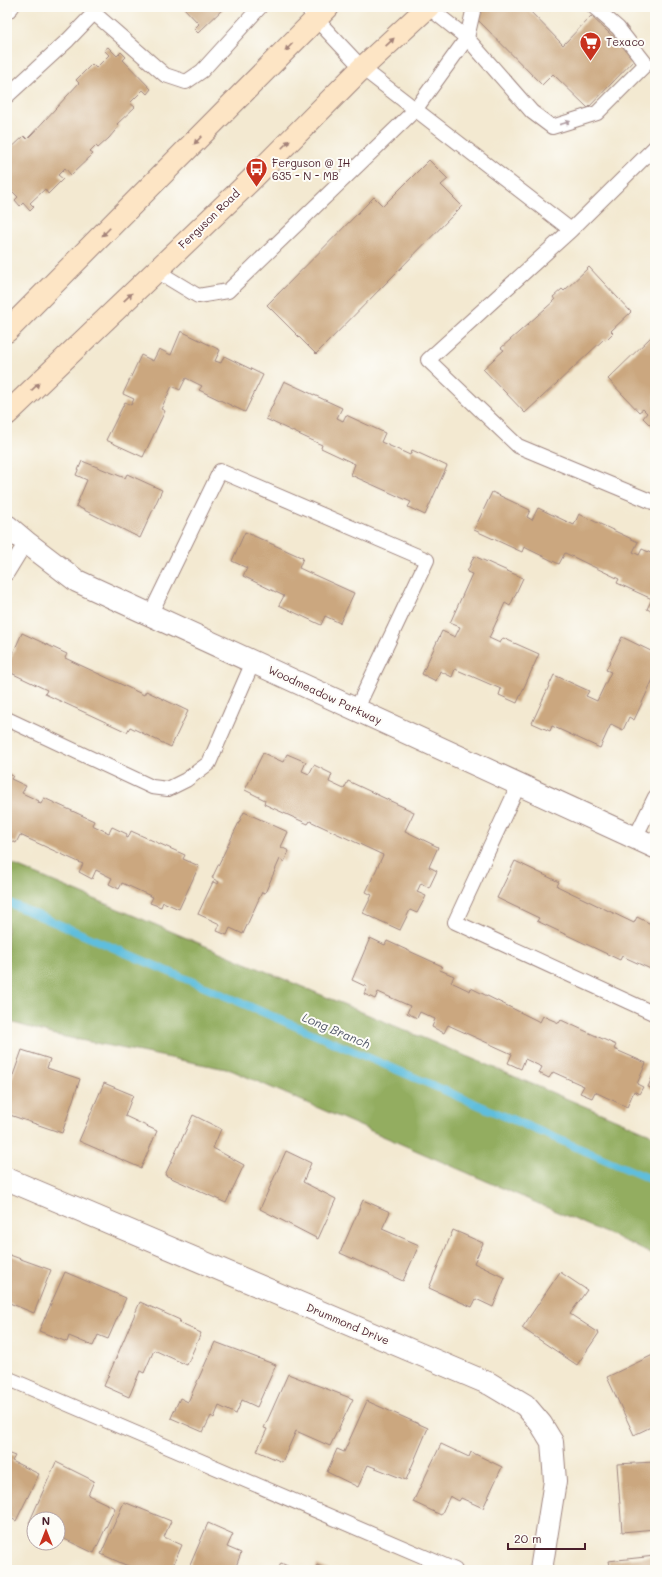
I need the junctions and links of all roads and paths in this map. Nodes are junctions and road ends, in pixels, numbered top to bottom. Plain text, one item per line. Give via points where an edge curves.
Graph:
1 (12, 7) edge
2 (260, 7) edge
3 (428, 7) edge
4 (474, 7) edge
5 (594, 7) edge
6 (94, 10) edge
7 (317, 11) edge
8 (7, 12) edge
9 (467, 38) junction
10 (362, 68) junction
11 (7, 96) edge
12 (415, 110) junction
13 (655, 147) edge
14 (571, 230) junction
15 (155, 270) junction
16 (7, 331) edge
17 (7, 414) edge
18 (655, 503) edge
19 (7, 526) edge
20 (26, 542) junction
21 (7, 573) edge
22 (150, 615) junction
23 (253, 662) junction
24 (356, 710) junction
25 (7, 719) edge
26 (519, 784) junction
27 (655, 797) edge
28 (635, 838) junction
29 (655, 847) edge
30 (655, 1014) edge
31 (7, 1179) edge
32 (7, 1378) edge
33 (456, 1570) edge
34 (541, 1570) edge

1 - 8 lane
2 - 6 lane via 202,71 186,82 165,75
3 - 9 lane
10 -> 3 main road, Ferguson Road
4 - 9 lane
9 -> 5 lane via 532,112 552,127 597,112 646,64 618,28
6 - 11 lane via 68,40
7 - 10 lane
7 -> 16 main road
9 - 12 lane
10 - 12 lane
15 -> 10 main road, Ferguson Road via 249,182
12 - 14 lane
12 - 15 lane via 228,290 198,296
13 - 14 lane
14 - 18 lane via 428,360 518,446
17 -> 15 main road, Ferguson Road
19 - 20 street, Woodmeadow Parkway
20 - 21 lane
20 - 22 street, Woodmeadow Parkway via 77,581
22 - 23 street, Woodmeadow Parkway
22 - 24 lane via 220,471 427,560
23 - 24 street, Woodmeadow Parkway
23 - 25 lane via 208,763 186,780 168,789 152,787
24 - 26 street, Woodmeadow Parkway
26 - 28 street, Woodmeadow Parkway
26 - 30 lane via 455,922
27 - 28 lane
28 - 29 street, Woodmeadow Parkway
31 - 34 street, Drummond Drive via 490,1384 525,1405 552,1442 555,1480
32 - 33 lane

